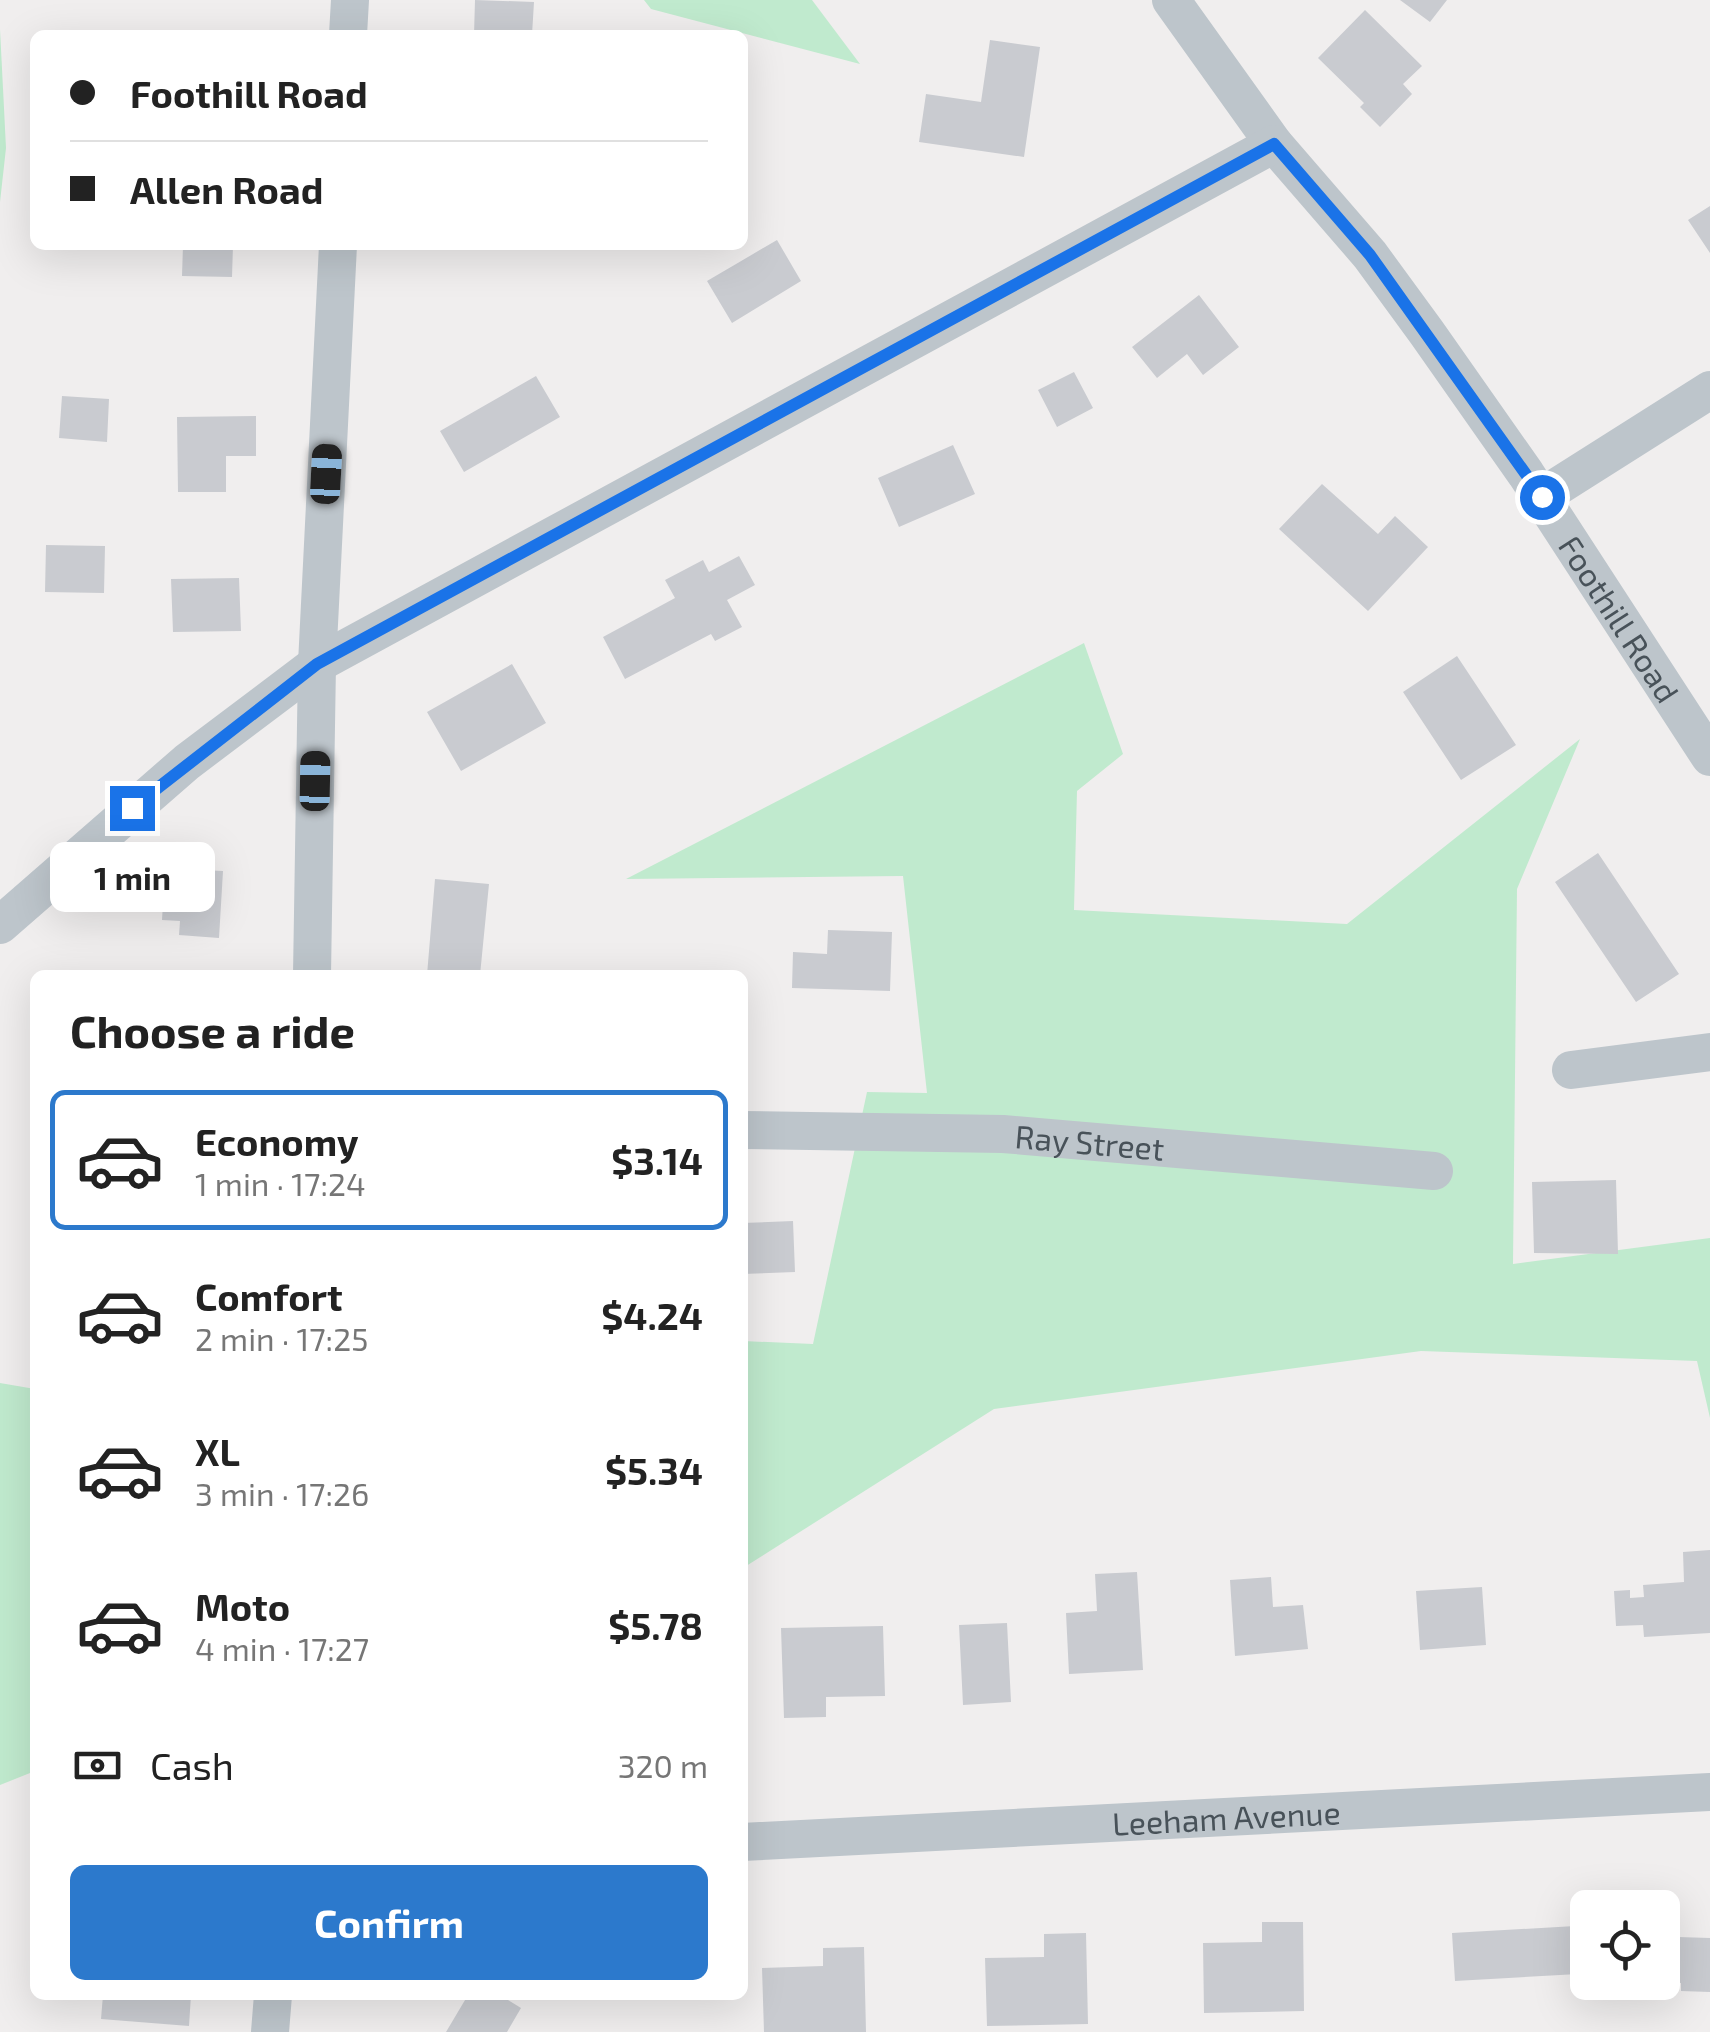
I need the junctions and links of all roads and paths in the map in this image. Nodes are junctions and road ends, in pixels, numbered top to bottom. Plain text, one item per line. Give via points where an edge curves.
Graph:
1 (350, 0) edge
2 (1171, 0) edge
3 (348, 30) edge
4 (1274, 144) junction
5 (338, 250) edge
6 (1710, 390) edge
7 (1542, 497) junction
8 (317, 664) junction
9 (1710, 757) edge
10 (0, 924) edge
11 (312, 970) edge
12 (1710, 1052) edge
13 (1570, 1070) dead end
14 (748, 1130) edge
15 (1434, 1171) dead end
16 (1710, 1792) edge
17 (748, 1842) edge
18 (273, 2000) edge
19 (270, 2032) edge

1 - 3 street
2 - 4 street, Foothill Road
4 - 7 street, Foothill Road via 1370,255
4 - 8 street
5 - 8 street
6 - 7 street
7 - 9 street, Foothill Road
8 - 10 street via 188,762
8 - 11 street
12 - 13 street
14 - 15 street, Ray Street via 1004,1134
16 - 17 street, Leeham Avenue
18 - 19 street

